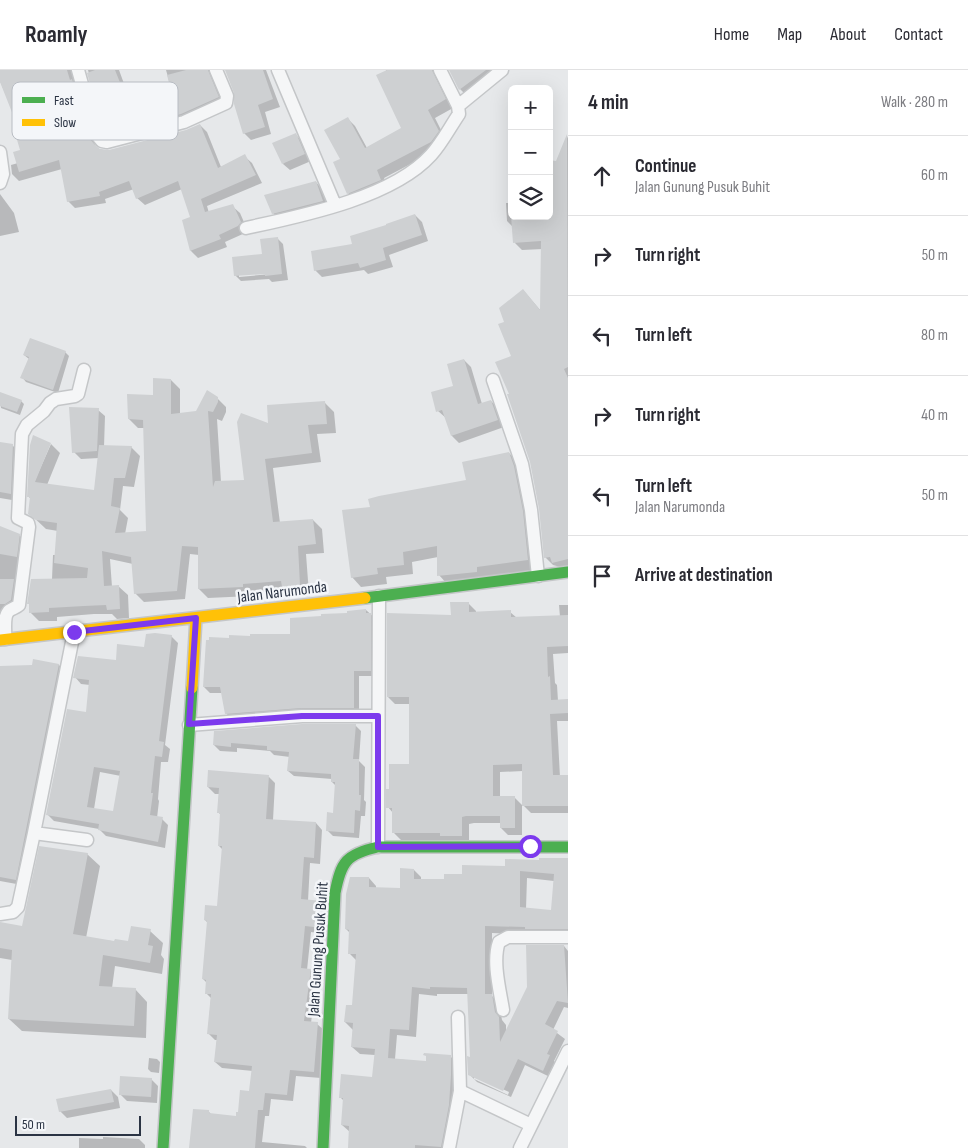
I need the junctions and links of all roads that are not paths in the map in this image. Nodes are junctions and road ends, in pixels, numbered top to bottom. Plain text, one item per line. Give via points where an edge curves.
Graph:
1 (216, 70) edge
2 (278, 70) edge
3 (440, 70) edge
4 (502, 70) edge
5 (458, 106) junction
6 (178, 124) edge
7 (101, 140) edge
8 (115, 140) edge
9 (0, 152) edge
10 (0, 183) edge
11 (335, 205) junction
12 (246, 228) dead end
13 (84, 370) dead end
14 (493, 380) dead end
15 (568, 572) edge
16 (538, 576) junction
17 (379, 596) junction
18 (196, 618) junction
19 (74, 632) junction
20 (3, 639) edge
21 (378, 716) junction
22 (189, 724) junction
23 (34, 833) junction
24 (87, 840) dead end
25 (378, 847) junction
26 (568, 847) edge
27 (0, 914) edge
28 (568, 937) edge
29 (503, 1010) dead end
30 (458, 1017) dead end
31 (568, 1051) edge
32 (460, 1091) junction
33 (531, 1125) junction
34 (163, 1148) edge
35 (323, 1148) edge
36 (449, 1148) edge
37 (520, 1148) edge

1 - 6 street via 227,96 226,103
2 - 11 street
3 - 5 street
4 - 5 street
5 - 11 street via 459,114 431,155 402,179
7 - 8 street
9 - 10 street via 3,174
11 - 12 street
13 - 20 street via 78,394 50,403 22,434 18,518 28,523 29,532 19,606 6,615
14 - 16 street via 522,464
15 - 16 street, Jalan Narumonda
16 - 17 street, Jalan Narumonda
17 - 18 street, Jalan Narumonda
17 - 21 street
18 - 19 street, Jalan Narumonda
18 - 22 street
19 - 20 street, Jalan Narumonda
19 - 23 street
21 - 22 street via 302,716
21 - 25 street
22 - 34 street
23 - 24 street
23 - 27 street via 18,907 13,912
25 - 26 street, Jalan Gunung Pusuk Buhit
25 - 35 street, Jalan Gunung Pusuk Buhit via 351,856 340,868 335,893
28 - 29 street via 508,937 499,942 497,976
30 - 32 street
31 - 33 street
32 - 33 street
32 - 36 street
33 - 37 street

